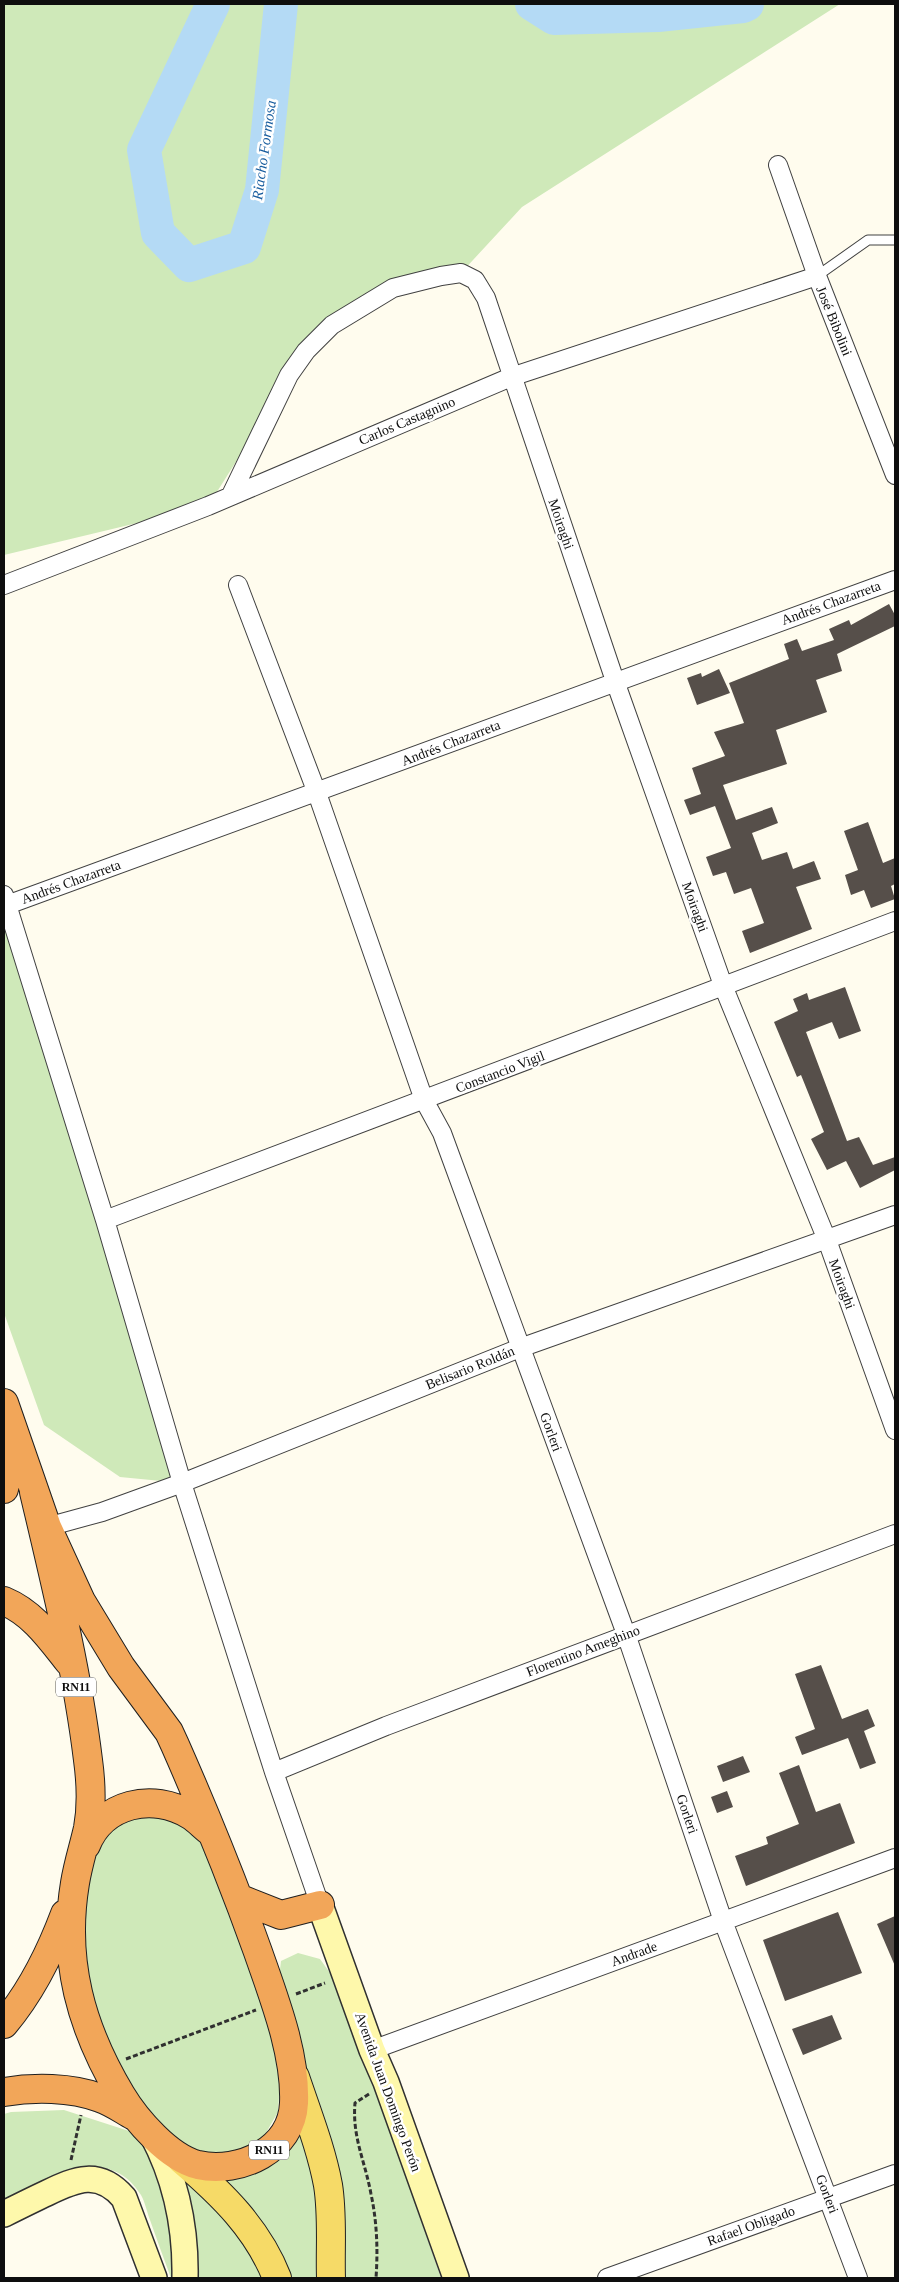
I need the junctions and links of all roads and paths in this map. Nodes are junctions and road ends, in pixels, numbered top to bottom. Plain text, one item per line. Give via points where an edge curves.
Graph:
1 (778, 165) dead end
2 (895, 240) edge
3 (817, 276) junction
4 (511, 377) junction
5 (895, 475) edge
6 (231, 495) junction
7 (895, 580) edge
8 (238, 584) dead end
9 (4, 585) edge
10 (615, 682) junction
11 (317, 793) junction
12 (5, 900) edge
13 (895, 921) edge
14 (724, 988) junction
15 (424, 1100) junction
16 (895, 1215) edge
17 (105, 1220) junction
18 (827, 1240) junction
19 (520, 1348) junction
20 (4, 1403) edge
21 (4, 1418) edge
22 (895, 1430) edge
23 (182, 1483) junction
24 (4, 1489) edge
25 (34, 1492) junction
26 (47, 1527) junction
27 (895, 1534) edge
28 (4, 1600) edge
29 (626, 1634) junction
30 (73, 1667) junction
31 (274, 1772) junction
32 (211, 1832) junction
33 (895, 1858) edge
34 (80, 1860) junction
35 (74, 1889) junction
36 (238, 1898) junction
37 (320, 1905) junction
38 (281, 1915) junction
39 (723, 1922) junction
40 (257, 1952) junction
41 (345, 1975) junction
42 (275, 2003) junction
43 (4, 2024) edge
44 (372, 2050) junction
45 (291, 2066) junction
46 (105, 2068) junction
47 (386, 2082) junction
48 (4, 2092) edge
49 (86, 2093) junction
50 (144, 2125) junction
51 (182, 2160) junction
52 (895, 2174) edge
53 (72, 2181) junction
54 (829, 2198) junction
55 (4, 2214) edge
56 (154, 2278) edge
57 (185, 2278) edge
58 (277, 2278) edge
59 (331, 2278) edge
60 (376, 2278) edge
61 (456, 2278) edge
62 (607, 2278) edge
63 (858, 2278) edge

1 - 3 street, José Bibolini
2 - 3 lane via 868,240
3 - 4 street, Carlos Castagnino
3 - 5 street, José Bibolini
4 - 6 street, Carlos Castagnino
4 - 6 street, Moiraghi via 486,298 475,280 461,273 393,288 332,325 306,351 289,375
4 - 10 street, Moiraghi
6 - 9 street, Carlos Castagnino
7 - 10 street, Andrés Chazarreta
8 - 11 street, Gorleri
10 - 11 street, Andrés Chazarreta
10 - 14 street, Moiraghi
11 - 12 street, Andrés Chazarreta
11 - 15 street, Gorleri
12 - 17 street
13 - 14 street, Constancio Vigil
14 - 15 street, Constancio Vigil
14 - 18 street, Moiraghi
15 - 17 street, Constancio Vigil
15 - 19 street, Gorleri via 442,1133
16 - 18 street, Belisario Roldán
17 - 23 street
18 - 19 street, Belisario Roldán
18 - 22 street, Moiraghi
19 - 23 street, Belisario Roldán
19 - 29 street, Gorleri
20 - 25 highway, RN11
21 - 24 highway via 11,1455
23 - 26 street, Belisario Roldán via 102,1512
23 - 31 street
25 - 26 highway, RN11
25 - 30 highway, RN11
26 - 32 highway, RN11 via 81,1601 101,1635 169,1732
27 - 29 street, Florentino Ameghino
28 - 30 highway via 34,1620
29 - 31 street, Florentino Ameghino via 319,1751
29 - 39 street, Gorleri
30 - 34 highway, RN11 via 88,1762 90,1803
31 - 37 street
32 - 34 highway, RN11 via 190,1815 171,1806 146,1802 128,1804 96,1828
32 - 36 highway, RN11
33 - 39 street, Andrade
34 - 35 highway, RN11
35 - 43 highway, RN11 via 41,1970
35 - 46 highway, RN11 via 70,1949 74,1979 92,2040
36 - 38 highway
36 - 40 highway, RN11
37 - 38 highway
37 - 41 main road, Avenida Juan Domingo Perón
38 - 40 highway
39 - 44 street, Andrade
39 - 54 street, Gorleri
40 - 42 highway, RN11
41 - 42 path
41 - 44 main road, Avenida Juan Domingo Perón
42 - 45 highway, RN11
42 - 46 path
44 - 47 main road, Avenida Juan Domingo Perón
45 - 51 highway, RN11 via 294,2104 289,2124 270,2150 254,2160 234,2166 200,2165
45 - 59 main road via 322,2158 328,2186
46 - 50 highway, RN11 via 129,2108
47 - 60 path via 355,2103 353,2124 371,2194 378,2248
47 - 61 main road, Avenida Juan Domingo Perón
48 - 49 highway, RN11 via 52,2090
49 - 50 highway, RN11 via 101,2098
49 - 53 path via 70,2162
50 - 51 highway, RN11
50 - 57 main road via 164,2158 180,2213 185,2241
51 - 58 main road via 213,2186 248,2224 262,2244
52 - 54 street, Rafael Obligado
53 - 55 main road
53 - 56 main road via 89,2178 104,2182 124,2198
54 - 62 street, Rafael Obligado
54 - 63 street, Gorleri

